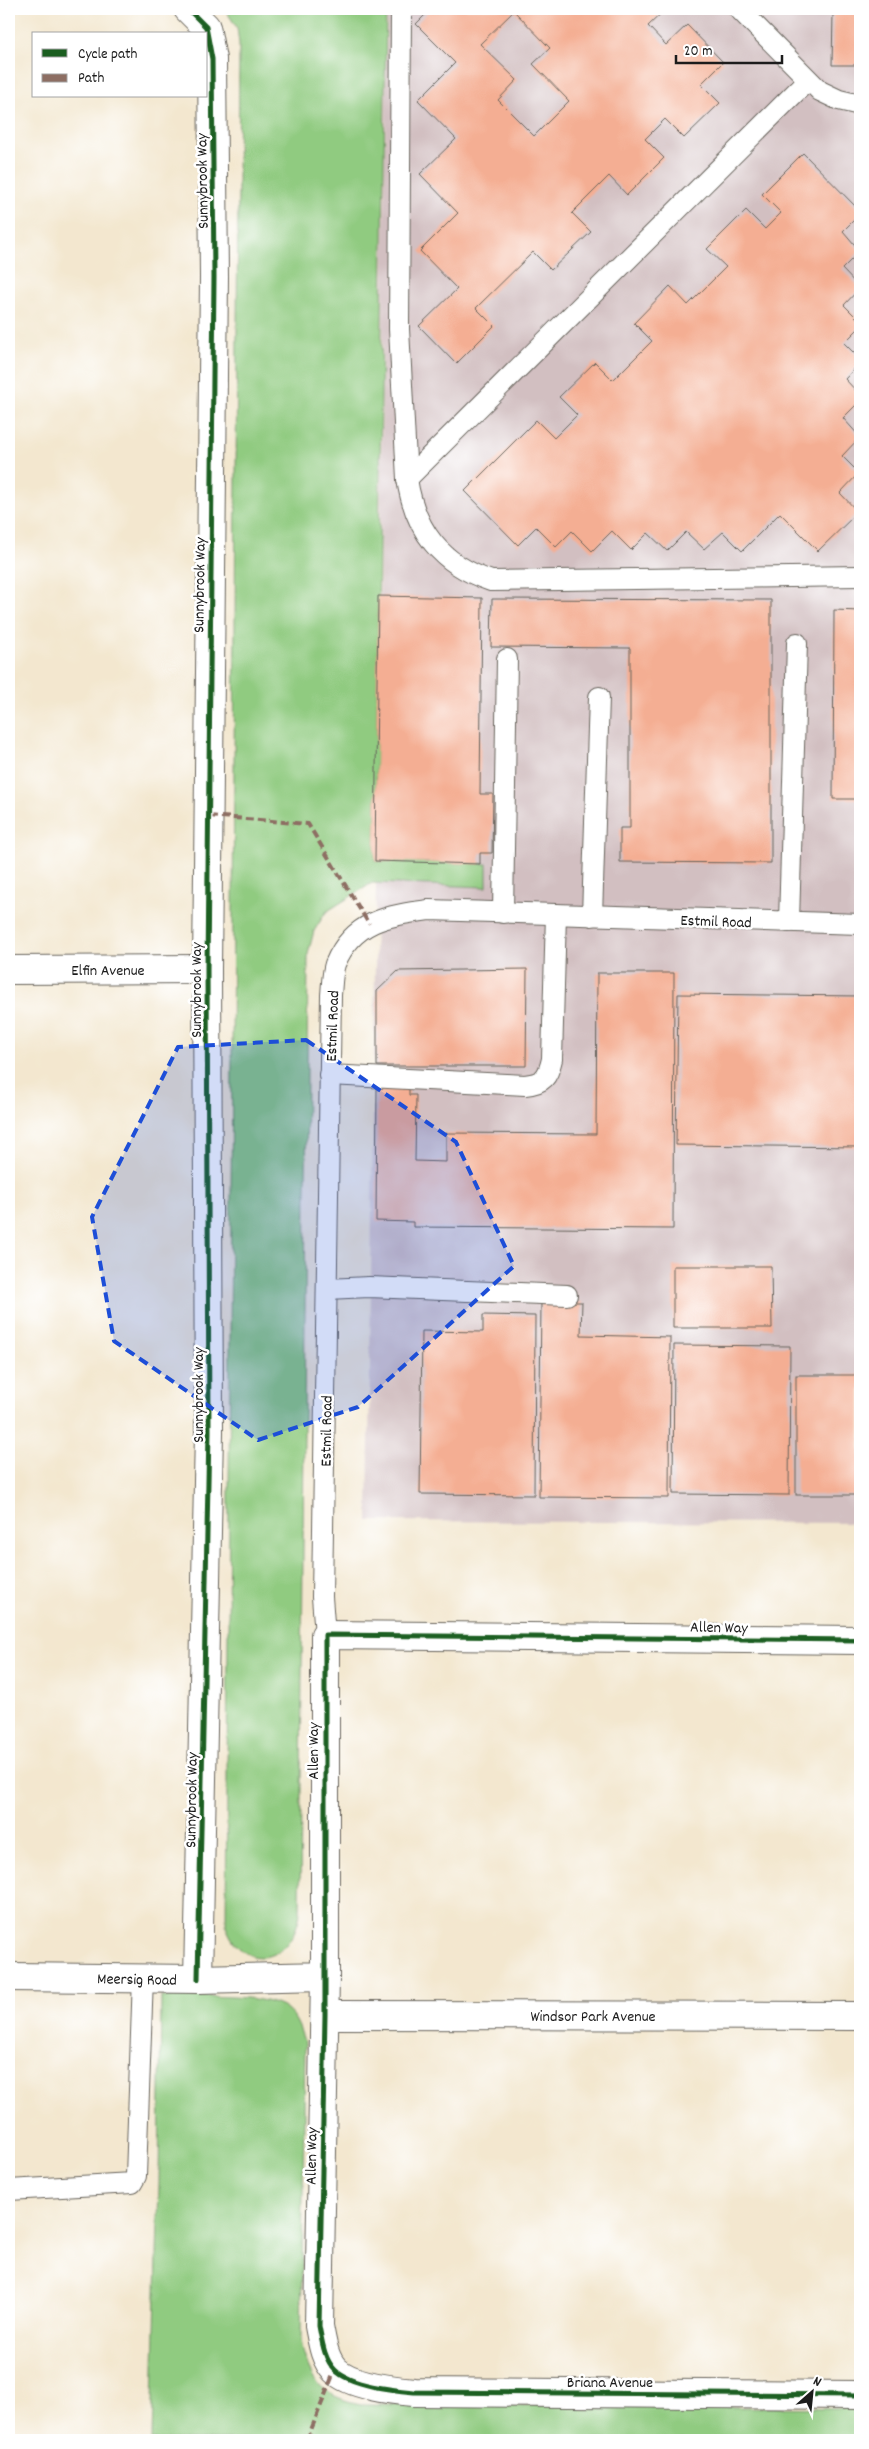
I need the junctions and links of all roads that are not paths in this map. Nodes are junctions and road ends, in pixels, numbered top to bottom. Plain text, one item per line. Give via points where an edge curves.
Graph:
1 (188, 9) edge
2 (401, 9) edge
3 (739, 9) edge
4 (207, 32) edge
5 (208, 38) edge
6 (808, 80) junction
7 (860, 105) edge
8 (407, 479) junction
9 (860, 576) edge
10 (797, 643) dead end
11 (507, 659) dead end
12 (599, 697) dead end
13 (503, 913) junction
14 (556, 914) junction
15 (592, 916) junction
16 (789, 922) junction
17 (860, 924) edge
18 (207, 969) junction
19 (9, 970) edge
20 (329, 1075) junction
21 (327, 1289) junction
22 (567, 1295) dead end
23 (325, 1635) junction
24 (860, 1640) edge
25 (325, 1976) junction
26 (9, 1977) edge
27 (143, 1977) junction
28 (198, 1979) junction
29 (325, 2015) junction
30 (860, 2016) edge
31 (9, 2190) edge
32 (361, 2383) joint
33 (860, 2395) edge

1 - 4 street, Sunnybrook Way
2 - 8 lane via 399,328
3 - 6 lane
5 - 18 street, Sunnybrook Way via 212,59 214,277
6 - 7 lane via 820,91
6 - 8 lane
8 - 9 lane via 410,499 424,532 446,556 470,574 491,581
10 - 16 lane
11 - 13 lane
12 - 15 lane
13 - 14 lane, Estmil Road
13 - 20 lane, Estmil Road via 429,910 392,914 369,924 351,939 335,965 330,995
14 - 15 lane, Estmil Road
14 - 20 lane via 552,1059 549,1075 540,1083 525,1085
15 - 16 lane, Estmil Road
16 - 17 lane, Estmil Road
18 - 19 street, Elfin Avenue
18 - 28 street, Sunnybrook Way via 209,1432
20 - 21 lane, Estmil Road
21 - 22 lane via 370,1287
21 - 23 lane, Estmil Road via 322,1597
23 - 24 street, Allen Way
23 - 25 street, Allen Way
25 - 28 street, Meersig Road
25 - 29 street, Allen Way
26 - 27 street, Meersig Road
27 - 28 street, Meersig Road
27 - 31 lane via 136,2176 132,2183
29 - 30 street, Windsor Park Avenue
29 - 32 street, Allen Way via 319,2326 324,2352 335,2370
32 - 33 street, Briana Avenue via 384,2390 414,2392

